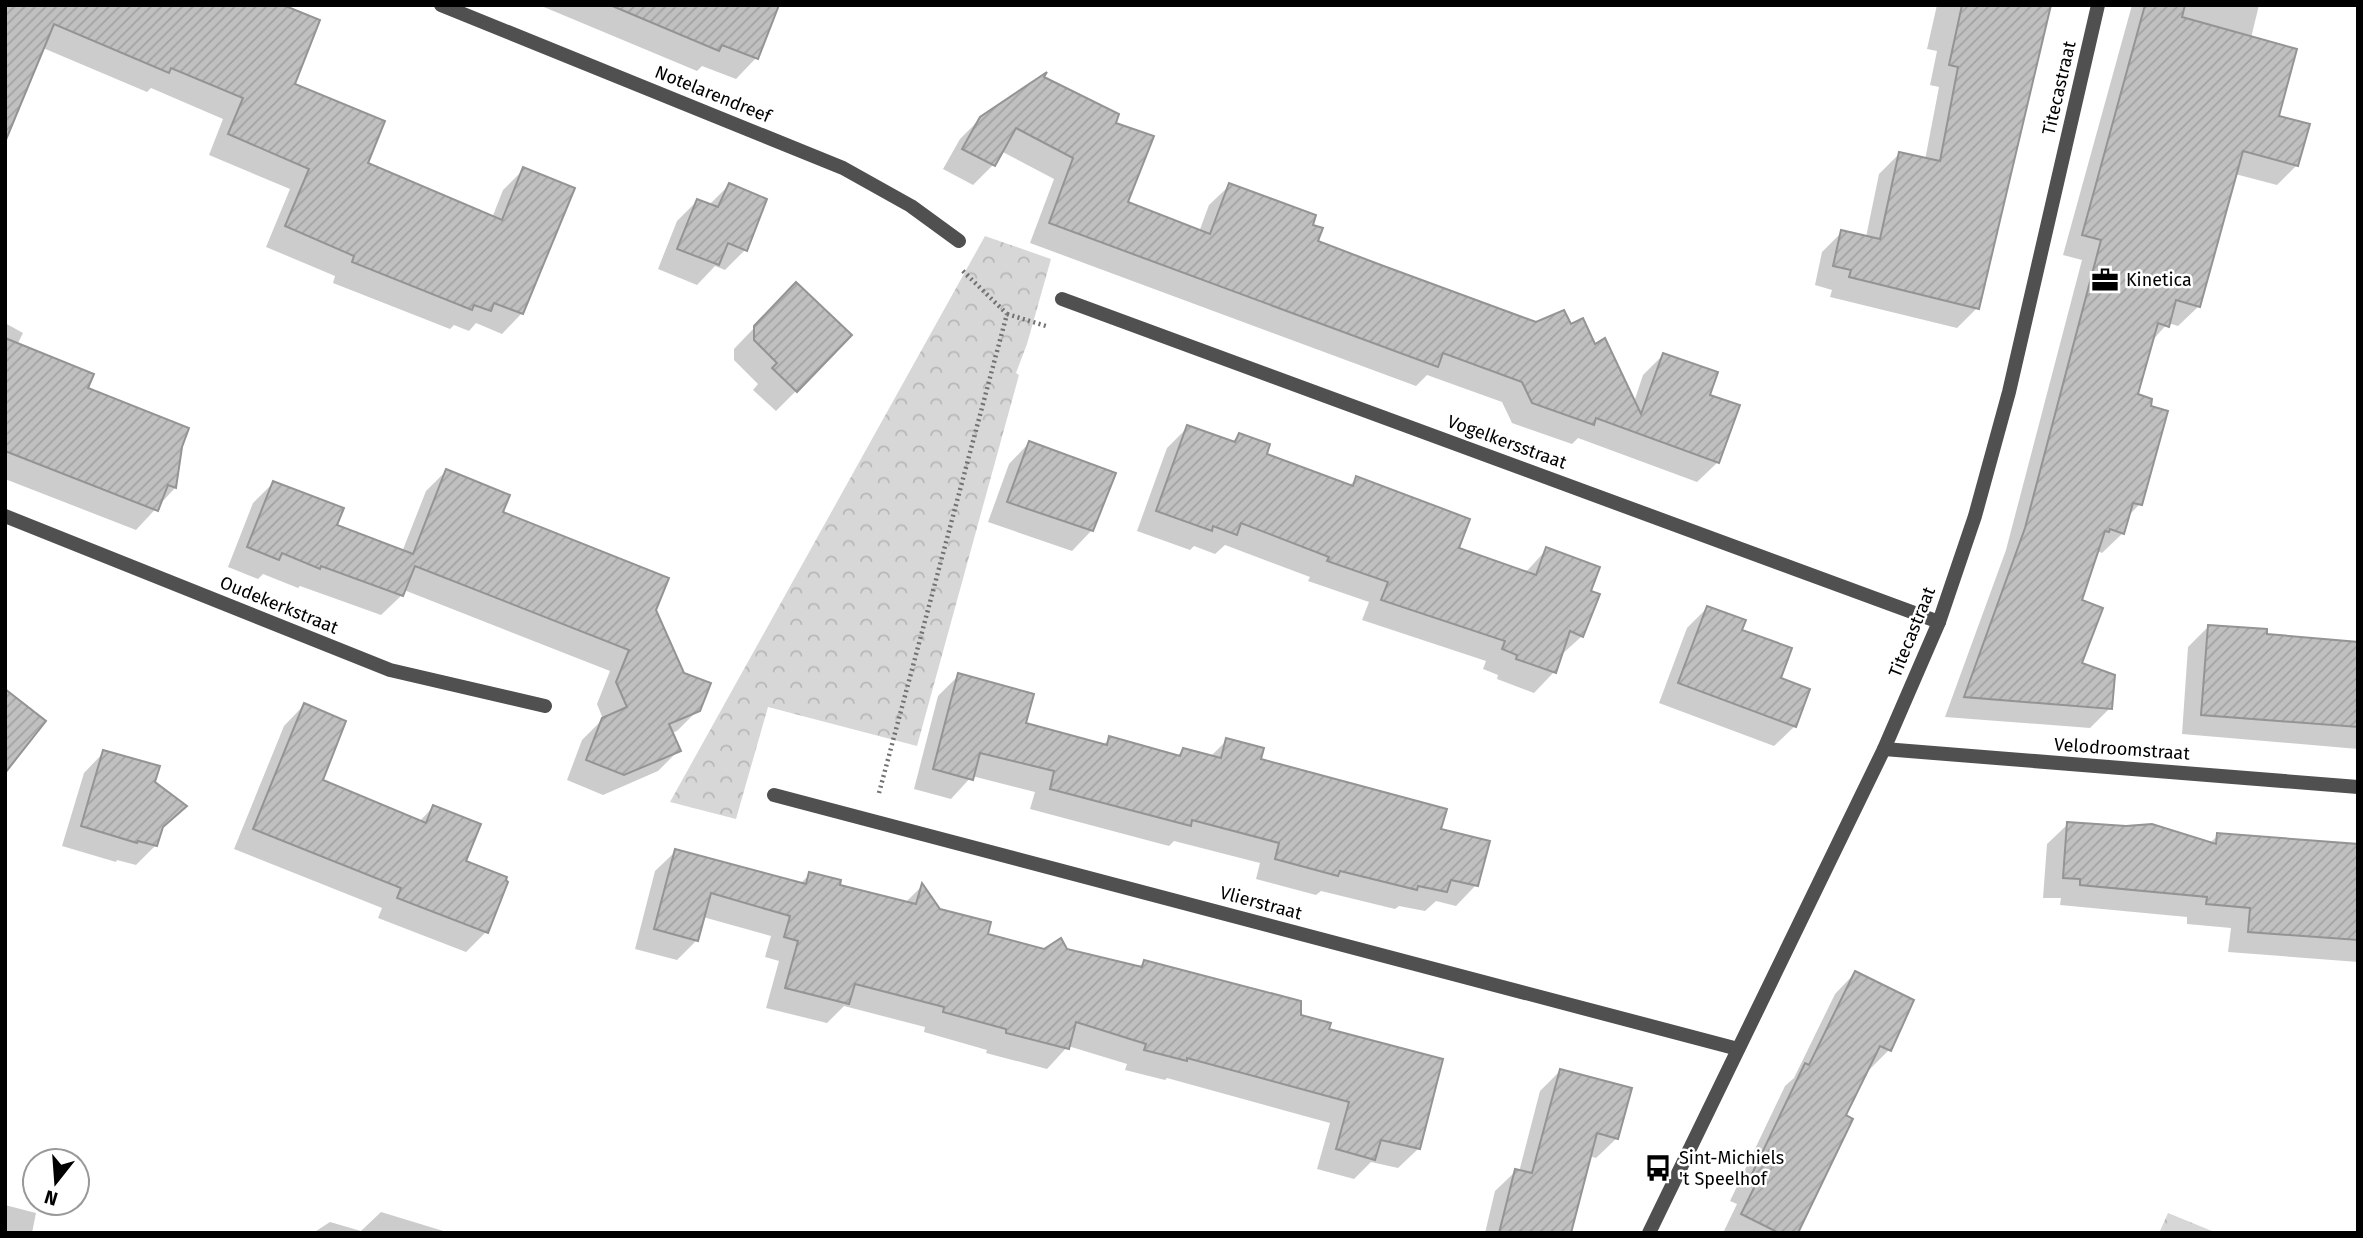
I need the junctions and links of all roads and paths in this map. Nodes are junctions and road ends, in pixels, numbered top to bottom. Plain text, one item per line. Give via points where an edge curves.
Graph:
1 (441, 5) edge
2 (2098, 5) edge
3 (959, 241) joint
4 (1062, 299) dead end
5 (5, 516) edge
6 (1939, 622) junction
7 (545, 706) dead end
8 (1884, 749) junction
9 (2358, 787) edge
10 (774, 795) dead end
11 (872, 821) junction
12 (1738, 1049) junction
13 (1649, 1233) edge

1 - 3 street, Notelarendreef via 843,168 911,206
2 - 6 street, Titecastraat via 2009,393
3 - 11 path via 952,261 1007,314
4 - 6 street, Vogelkersstraat
5 - 7 street, Oudekerkstraat via 390,670
6 - 8 street, Titecastraat
8 - 9 street, Velodroomstraat
8 - 12 street, Titecastraat
10 - 11 street, Vlierstraat
11 - 12 street, Vlierstraat
12 - 13 street, Titecastraat

